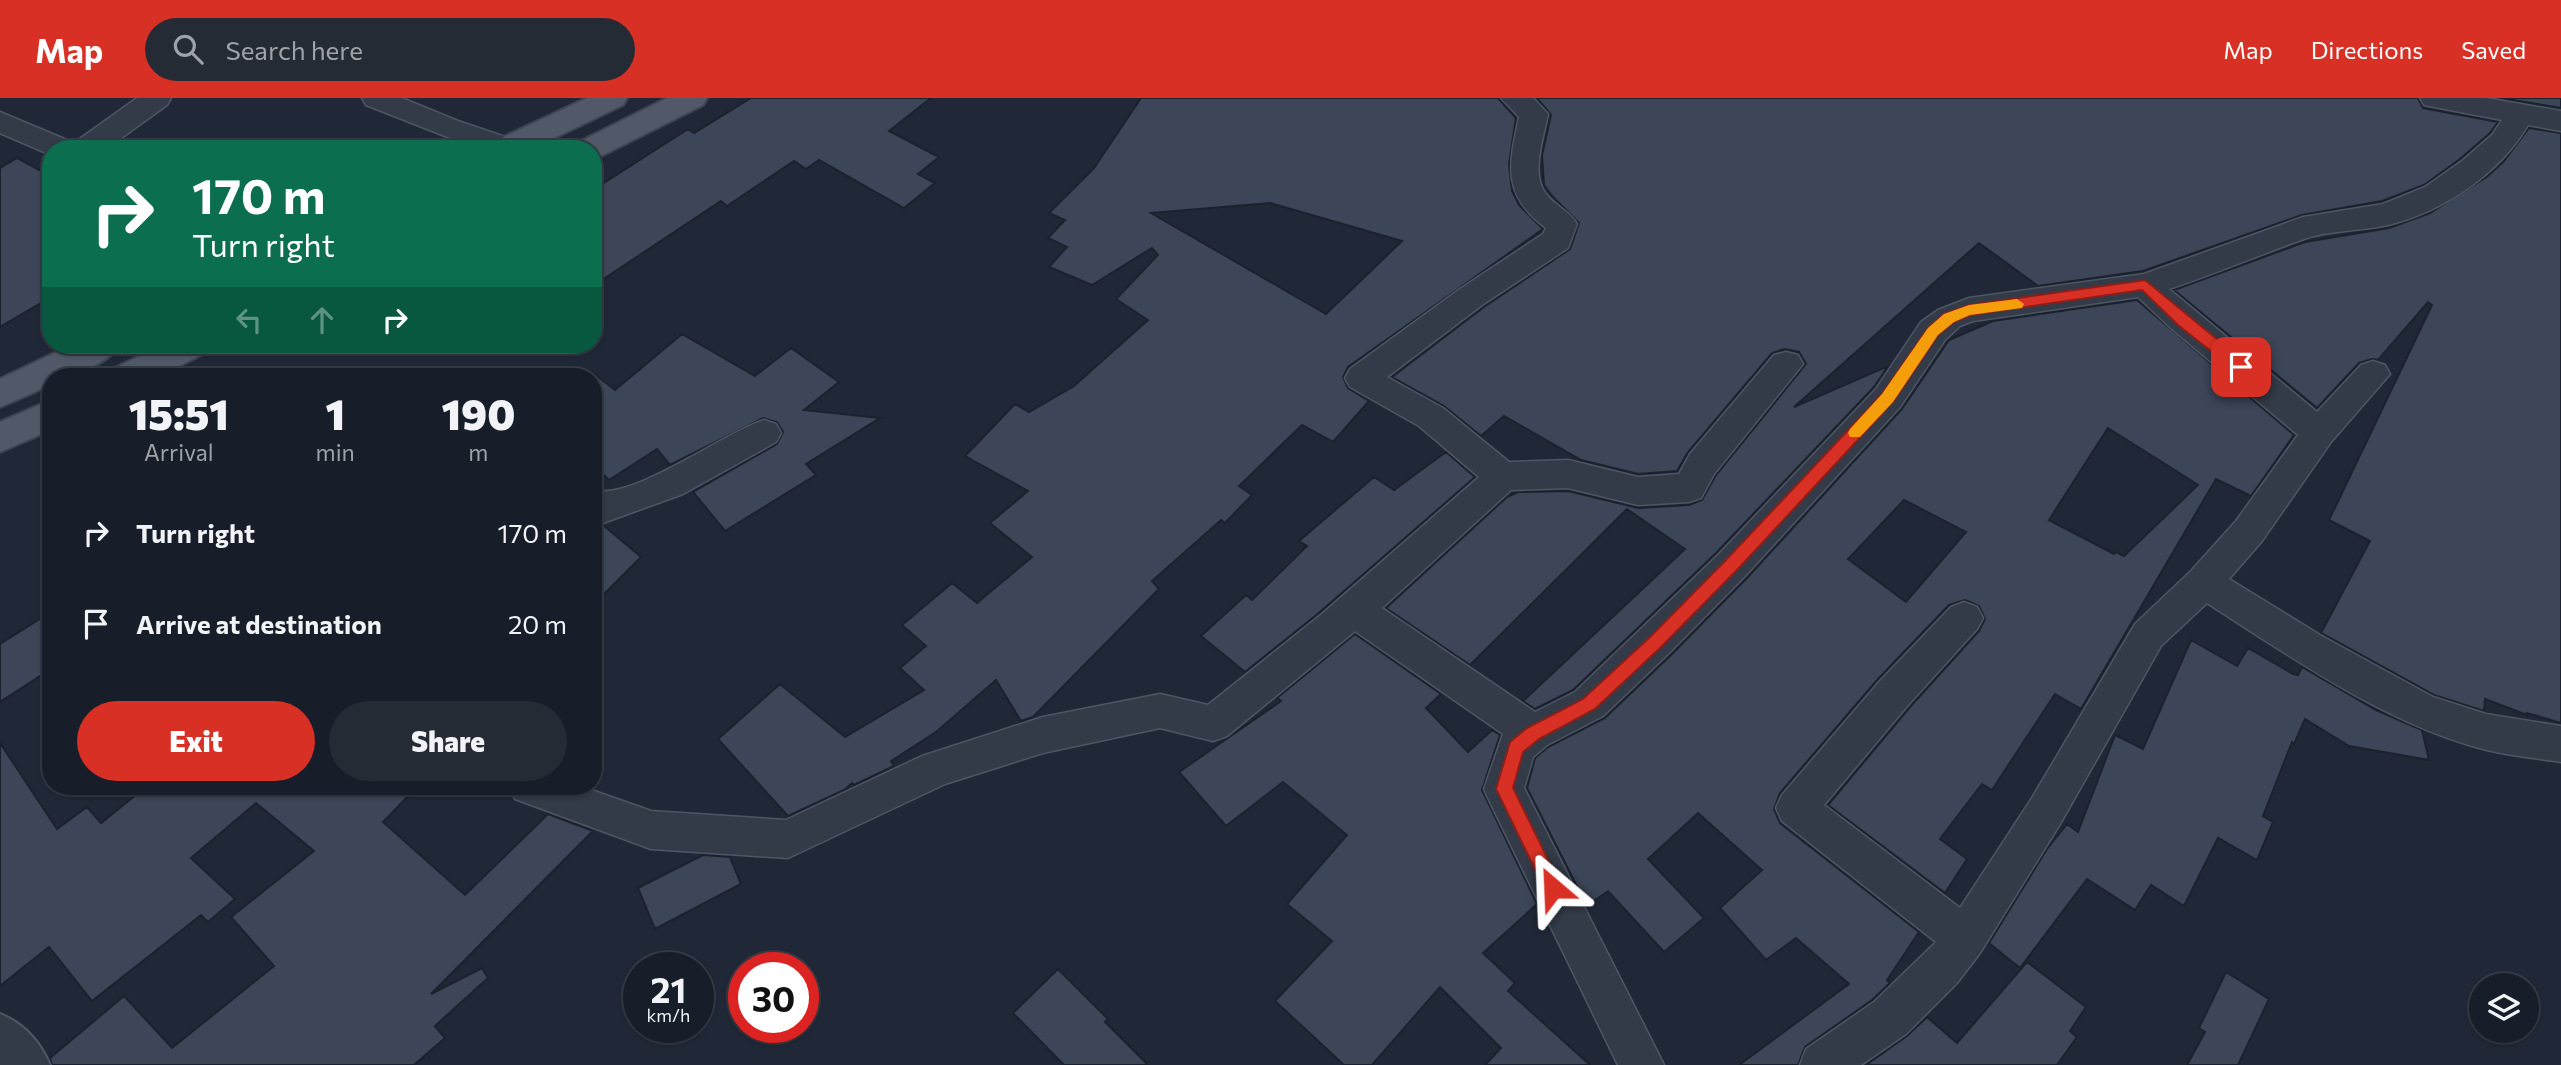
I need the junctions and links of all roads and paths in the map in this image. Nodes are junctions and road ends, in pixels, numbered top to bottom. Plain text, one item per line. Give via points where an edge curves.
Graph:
1 (157, 98) edge
2 (376, 98) edge
3 (612, 98) edge
4 (692, 98) edge
5 (1515, 98) edge
6 (2434, 98) edge
7 (2519, 115) junction
8 (0, 121) edge
9 (2561, 121) edge
10 (43, 140) edge
11 (98, 140) edge
12 (483, 140) edge
13 (524, 140) edge
14 (602, 143) edge
15 (2145, 285) junction
16 (89, 354) edge
17 (173, 354) edge
18 (1786, 364) dead end
19 (69, 368) edge
20 (144, 368) edge
21 (2373, 374) dead end
22 (42, 379) edge
23 (0, 394) edge
24 (42, 418) edge
25 (764, 433) dead end
26 (2319, 433) junction
27 (0, 438) edge
28 (1502, 476) junction
29 (602, 508) edge
30 (2204, 582) junction
31 (1355, 610) junction
32 (1964, 618) dead end
33 (1533, 733) junction
34 (2561, 744) edge
35 (554, 795) edge
36 (1965, 938) junction
37 (0, 1037) edge
38 (26, 1065) edge
39 (1642, 1065) edge
40 (1822, 1065) edge

1 - 11 street
2 - 12 street
3 - 13 main road
4 - 14 main road
5 - 28 street via 1534,114 1524,153 1525,187 1545,213 1562,224 1557,240 1362,378 1431,417
6 - 7 street
7 - 9 street
7 - 15 street via 2503,142 2436,194 2388,215 2302,228
8 - 10 street
15 - 26 street
15 - 33 street via 1969,310 1949,318 1933,331 1888,398 1656,642 1589,704
16 - 19 main road
17 - 20 main road
18 - 28 street via 1702,464 1689,488 1638,491 1568,474
21 - 26 street
22 - 23 main road
24 - 27 main road
25 - 29 street via 671,484
26 - 30 street via 2249,531
28 - 31 street
30 - 34 street via 2307,647 2421,710 2486,732
30 - 36 street via 2148,635 2046,811
31 - 33 street
31 - 35 street via 1213,724 1160,711 1044,735 936,768 789,839 651,830
32 - 36 street via 1796,808
33 - 39 street via 1516,747 1504,789
36 - 40 street via 1942,968 1890,1018
37 - 38 street

